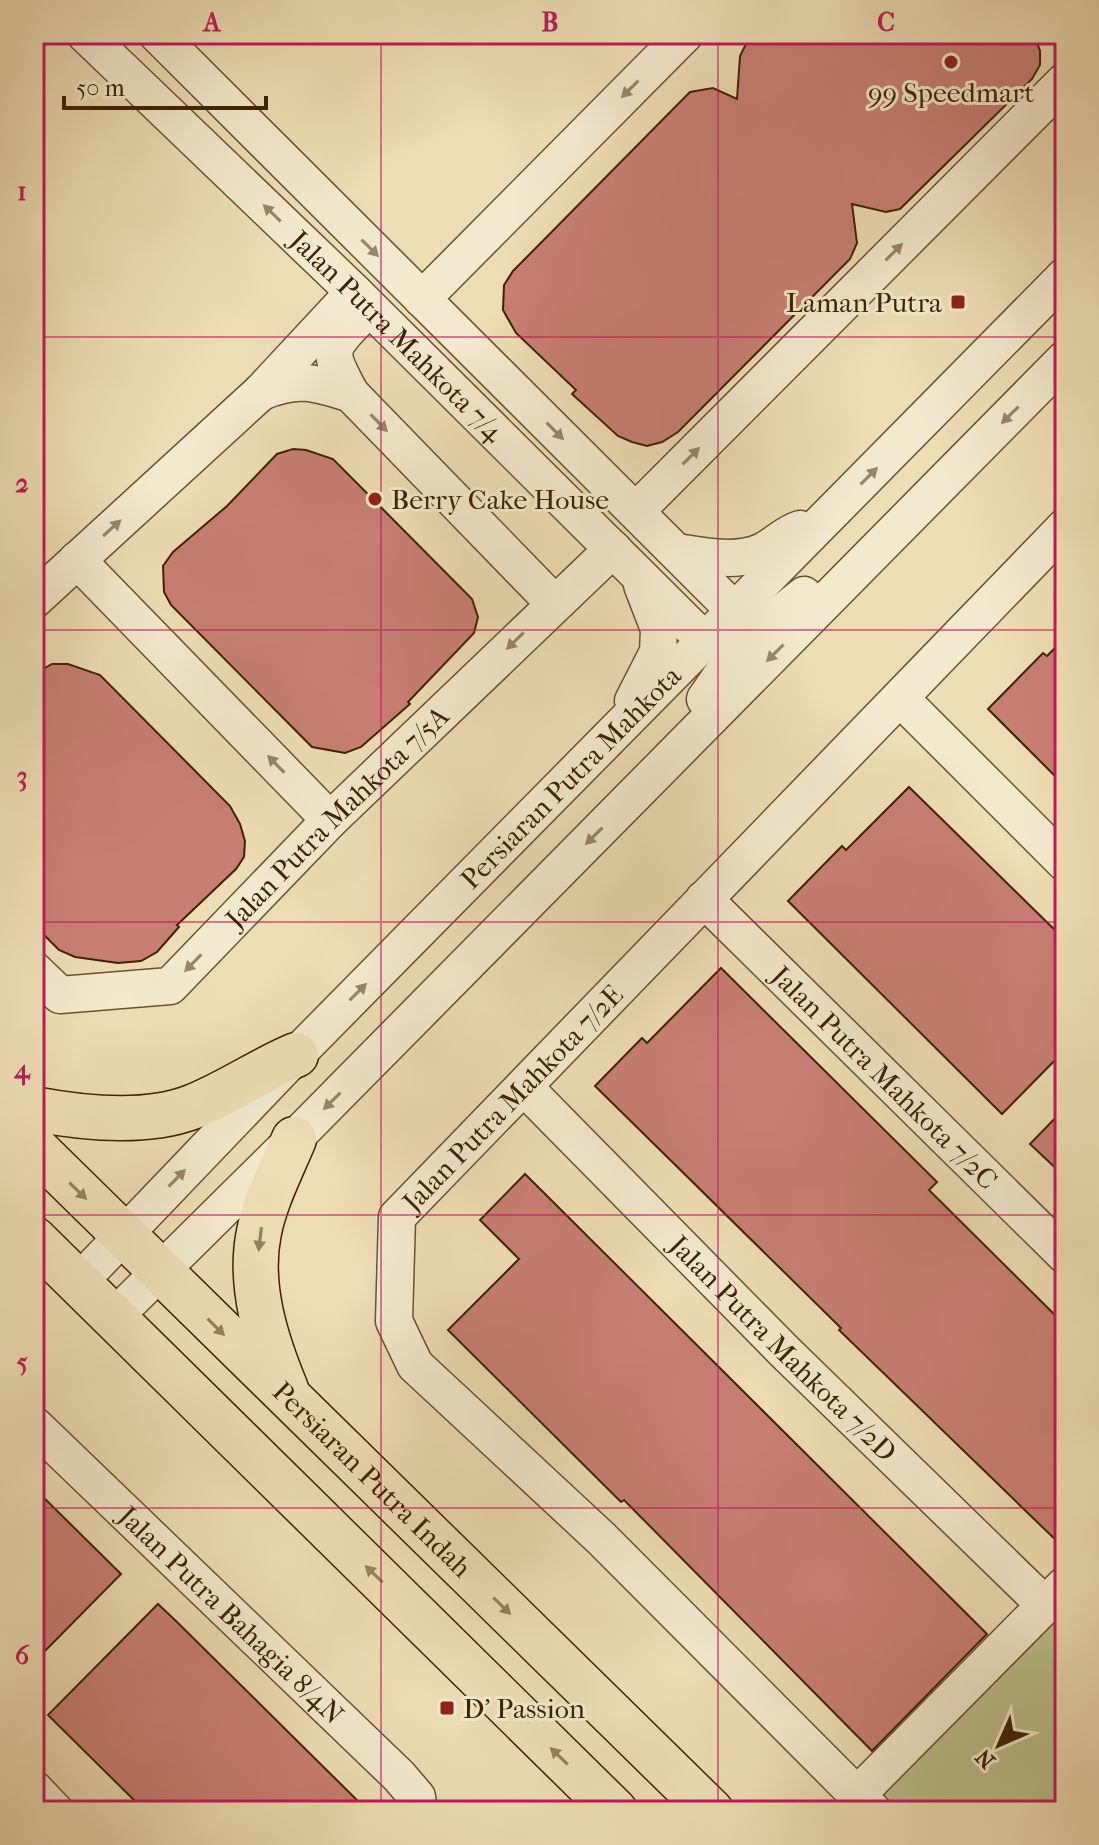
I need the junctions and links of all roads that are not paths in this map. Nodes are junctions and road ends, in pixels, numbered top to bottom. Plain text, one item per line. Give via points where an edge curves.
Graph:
1 (85, 34) edge
2 (157, 34) edge
3 (685, 34) edge
4 (1065, 81) edge
5 (1065, 276) edge
6 (422, 299) junction
7 (362, 300) junction
8 (1065, 359) edge
9 (261, 392) junction
10 (351, 394) junction
11 (636, 511) junction
12 (825, 521) junction
13 (1055, 536) edge
14 (677, 552) junction
15 (869, 558) junction
16 (77, 560) junction
17 (624, 560) junction
18 (34, 600) edge
19 (554, 603) junction
20 (740, 628) junction
21 (706, 642) junction
22 (901, 699) junction
23 (624, 725) junction
24 (649, 781) junction
25 (330, 820) junction
26 (1065, 863) edge
27 (704, 899) junction
28 (34, 970) edge
29 (296, 1055) junction
30 (524, 1087) junction
31 (34, 1109) edge
32 (294, 1139) junction
33 (34, 1147) edge
34 (123, 1234) junction
35 (34, 1239) edge
36 (1065, 1255) edge
37 (160, 1272) junction
38 (78, 1283) junction
39 (113, 1318) junction
40 (292, 1402) junction
41 (34, 1425) edge
42 (1055, 1595) edge
43 (34, 1789) edge
44 (865, 1803) edge
45 (55, 1811) edge
46 (419, 1811) edge
47 (614, 1811) edge
48 (711, 1811) edge

7 -> 1 street, Jalan Putra Mahkota 7/4
2 -> 6 street, Jalan Putra Mahkota 7/4
3 -> 6 street
11 -> 4 street
12 -> 5 street
6 -> 11 street, Jalan Putra Mahkota 7/4
7 - 9 street
7 - 10 street via 334,350 333,361
7 - 17 street, Jalan Putra Mahkota 7/4
8 -> 15 street, Persiaran Putra Mahkota
9 - 10 street via 280,384 311,382
16 -> 9 street
10 -> 19 street
11 - 14 street, Jalan Putra Mahkota 7/4
12 - 14 street via 787,533 764,551 745,557
12 - 20 street
13 - 22 street, Jalan Putra Mahkota 7/2E
14 - 20 street, Jalan Putra Mahkota 7/4
15 - 20 street via 850,559
15 -> 24 street, Persiaran Putra Mahkota
16 - 18 street
25 -> 16 street
17 - 19 street, Jalan Putra Mahkota 7/5A
17 - 21 street, Jalan Putra Mahkota 7/4
17 - 23 street via 647,594 659,629 658,652
19 -> 25 street, Jalan Putra Mahkota 7/5A
20 - 21 street
20 - 24 street via 710,693 670,738
21 - 23 street, Persiaran Putra Mahkota
22 - 26 street
22 - 27 street, Jalan Putra Mahkota 7/2E
29 -> 23 street, Persiaran Putra Mahkota
24 -> 32 street, Persiaran Putra Mahkota
25 -> 28 street, Jalan Putra Mahkota 7/5A via 170,986 60,995
27 - 30 street, Jalan Putra Mahkota 7/2E
27 - 36 street, Jalan Putra Mahkota 7/2C
29 - 31 main road via 189,1109 140,1117 78,1117
34 -> 29 street, Persiaran Putra Mahkota
30 - 42 street, Jalan Putra Mahkota 7/2D via 784,1351
30 - 44 street, Jalan Putra Mahkota 7/2E via 397,1217 394,1321 409,1354
32 - 37 street, Persiaran Putra Mahkota
32 -> 40 main road via 259,1232 257,1266 258,1298 271,1352
33 -> 34 main road, Persiaran Putra Indah
34 - 37 main road, Persiaran Putra Indah
34 - 38 street, Persiaran Putra Mahkota
35 - 38 main road
37 - 39 street, Persiaran Putra Mahkota
37 -> 40 main road, Persiaran Putra Indah
38 - 39 main road
47 -> 39 main road
40 -> 48 main road, Persiaran Putra Indah
41 - 46 street, Jalan Putra Bahagia 8/4N via 399,1776 417,1797
42 - 44 street
43 - 45 street

